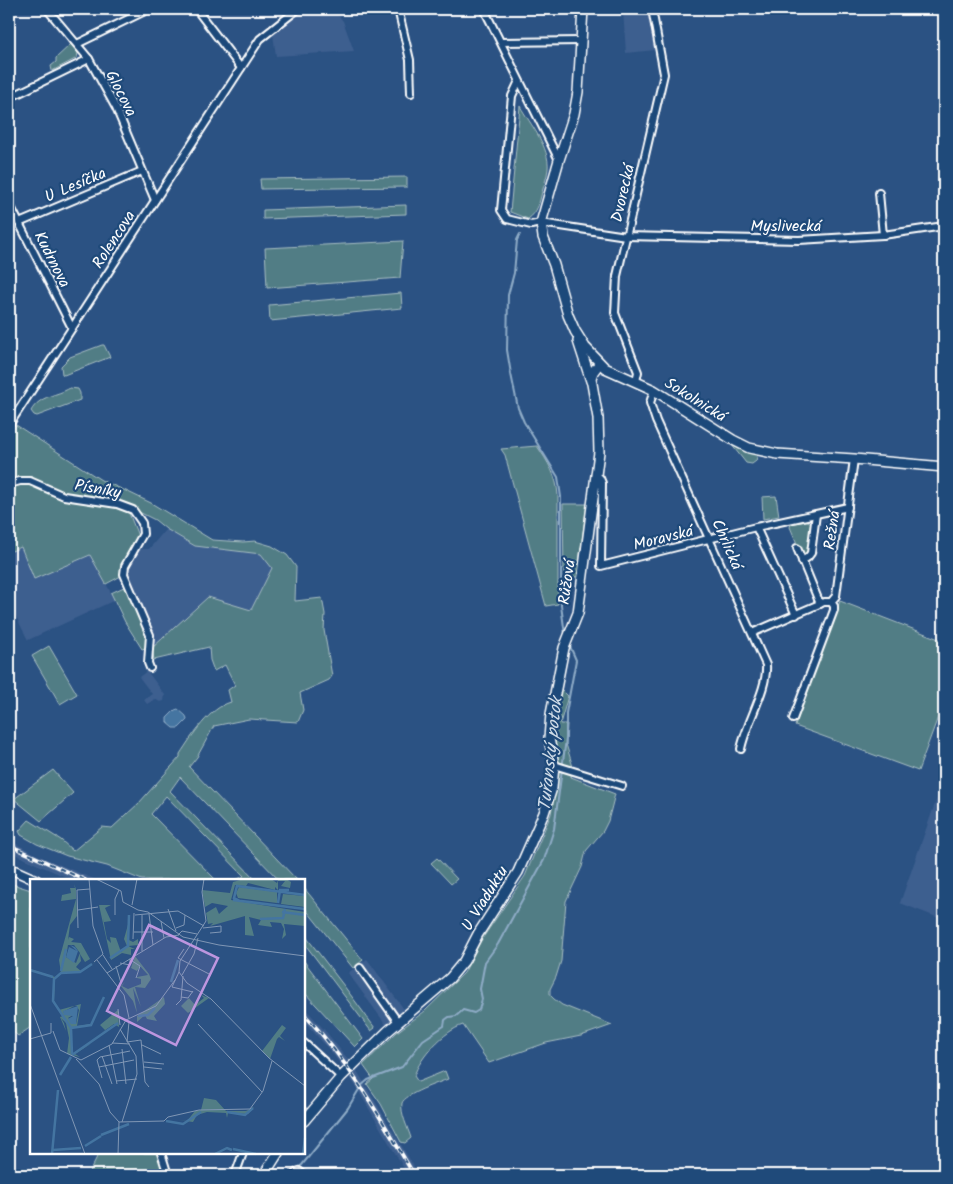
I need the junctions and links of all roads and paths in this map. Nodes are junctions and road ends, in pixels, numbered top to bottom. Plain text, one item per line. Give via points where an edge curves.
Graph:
1 (47, 9) edge
2 (149, 9) edge
3 (196, 9) edge
4 (298, 9) edge
5 (398, 9) edge
6 (484, 9) edge
7 (583, 9) edge
8 (652, 9) edge
9 (581, 41) junction
10 (502, 42) junction
11 (77, 44) junction
12 (89, 59) junction
13 (241, 68) junction
14 (519, 81) junction
15 (411, 93) dead end
16 (9, 98) edge
17 (559, 160) junction
18 (142, 171) junction
19 (879, 193) dead end
20 (155, 200) junction
21 (9, 203) edge
22 (19, 223) junction
23 (541, 223) junction
24 (944, 226) edge
25 (883, 235) junction
26 (626, 236) junction
27 (72, 328) junction
28 (576, 334) junction
29 (599, 364) junction
30 (591, 381) junction
31 (636, 382) junction
32 (654, 390) junction
33 (9, 425) edge
34 (854, 459) junction
35 (944, 467) edge
36 (596, 476) junction
37 (9, 484) edge
38 (848, 507) junction
39 (816, 514) junction
40 (756, 527) junction
41 (711, 540) junction
42 (796, 548) dead end
43 (802, 561) junction
44 (601, 566) joint
45 (831, 602) junction
46 (820, 604) junction
47 (796, 615) junction
48 (752, 633) junction
49 (150, 668) dead end
50 (556, 690) joint
51 (794, 719) dead end
52 (741, 749) dead end
53 (554, 765) junction
54 (622, 786) dead end
55 (9, 868) edge
56 (34, 879) edge
57 (360, 968) dead end
58 (398, 1022) junction
59 (305, 1045) edge
60 (341, 1077) junction
61 (305, 1120) edge
62 (161, 1154) edge
63 (243, 1154) edge
64 (277, 1154) edge
65 (168, 1175) edge
66 (235, 1175) edge
67 (264, 1175) edge

1 - 11 street, Glocova
2 - 11 street
3 - 13 street
4 - 13 street, Rolencova via 260,39
5 - 15 street via 410,60
6 - 10 street
7 - 9 street
8 - 26 street, Dvorecká via 664,74
9 - 10 street
9 - 17 street via 577,100
10 - 14 street
11 - 12 street, Glocova
12 - 16 street
12 - 18 street, Glocova via 116,108
13 - 20 street, Rolencova
14 - 17 street
14 - 23 street, Myslivecká via 512,96 501,210 507,219 531,225
17 - 23 street
18 - 20 street, Glocova
18 - 22 street, U Lesíčka
19 - 25 street
20 - 27 street, Rolencova
21 - 22 street, Kudrnova
22 - 27 street, Kudrnova
23 - 26 street, Myslivecká
23 - 28 street, Sokolnická
24 - 25 street, Myslivecká
25 - 26 street, Myslivecká via 799,240
26 - 31 street, Dvorecká via 616,276 615,313 638,372
27 - 33 street, Rolencova
28 - 29 street, Sokolnická
28 - 30 street, Růžová
29 - 30 street
29 - 31 street, Sokolnická
30 - 36 street, Růžová via 599,425
31 - 32 street, Sokolnická
32 - 34 street, Sokolnická via 749,448 777,454
32 - 41 street, Chrlická via 650,403 656,421
34 - 35 street, Sokolnická
34 - 38 street, Režná
36 - 44 street, Růžová via 602,482
36 - 50 street, Růžová via 578,613 567,640
37 - 49 street, Písníky via 30,481 64,496 117,504 133,510 142,522 143,534 125,566 124,574 150,635
38 - 39 street, Moravská
38 - 45 street, Režná via 836,596
39 - 40 street, Moravská
39 - 43 street via 811,553
40 - 41 street, Moravská
40 - 47 street
41 - 44 street, Moravská
41 - 48 street, Chrlická
42 - 43 street
43 - 46 street
45 - 46 street
45 - 51 street, Režná via 834,610
46 - 47 street
47 - 48 street
48 - 52 street, Chrlická via 766,668
50 - 53 street, U Viaduktu via 549,738
53 - 54 street
53 - 58 street, U Viaduktu via 552,788 544,813 518,872 464,961 422,1004
55 - 56 street
57 - 58 street
58 - 60 street, U Viaduktu
59 - 60 street
60 - 61 street, U Viaduktu
62 - 65 street
63 - 66 street
64 - 67 street

